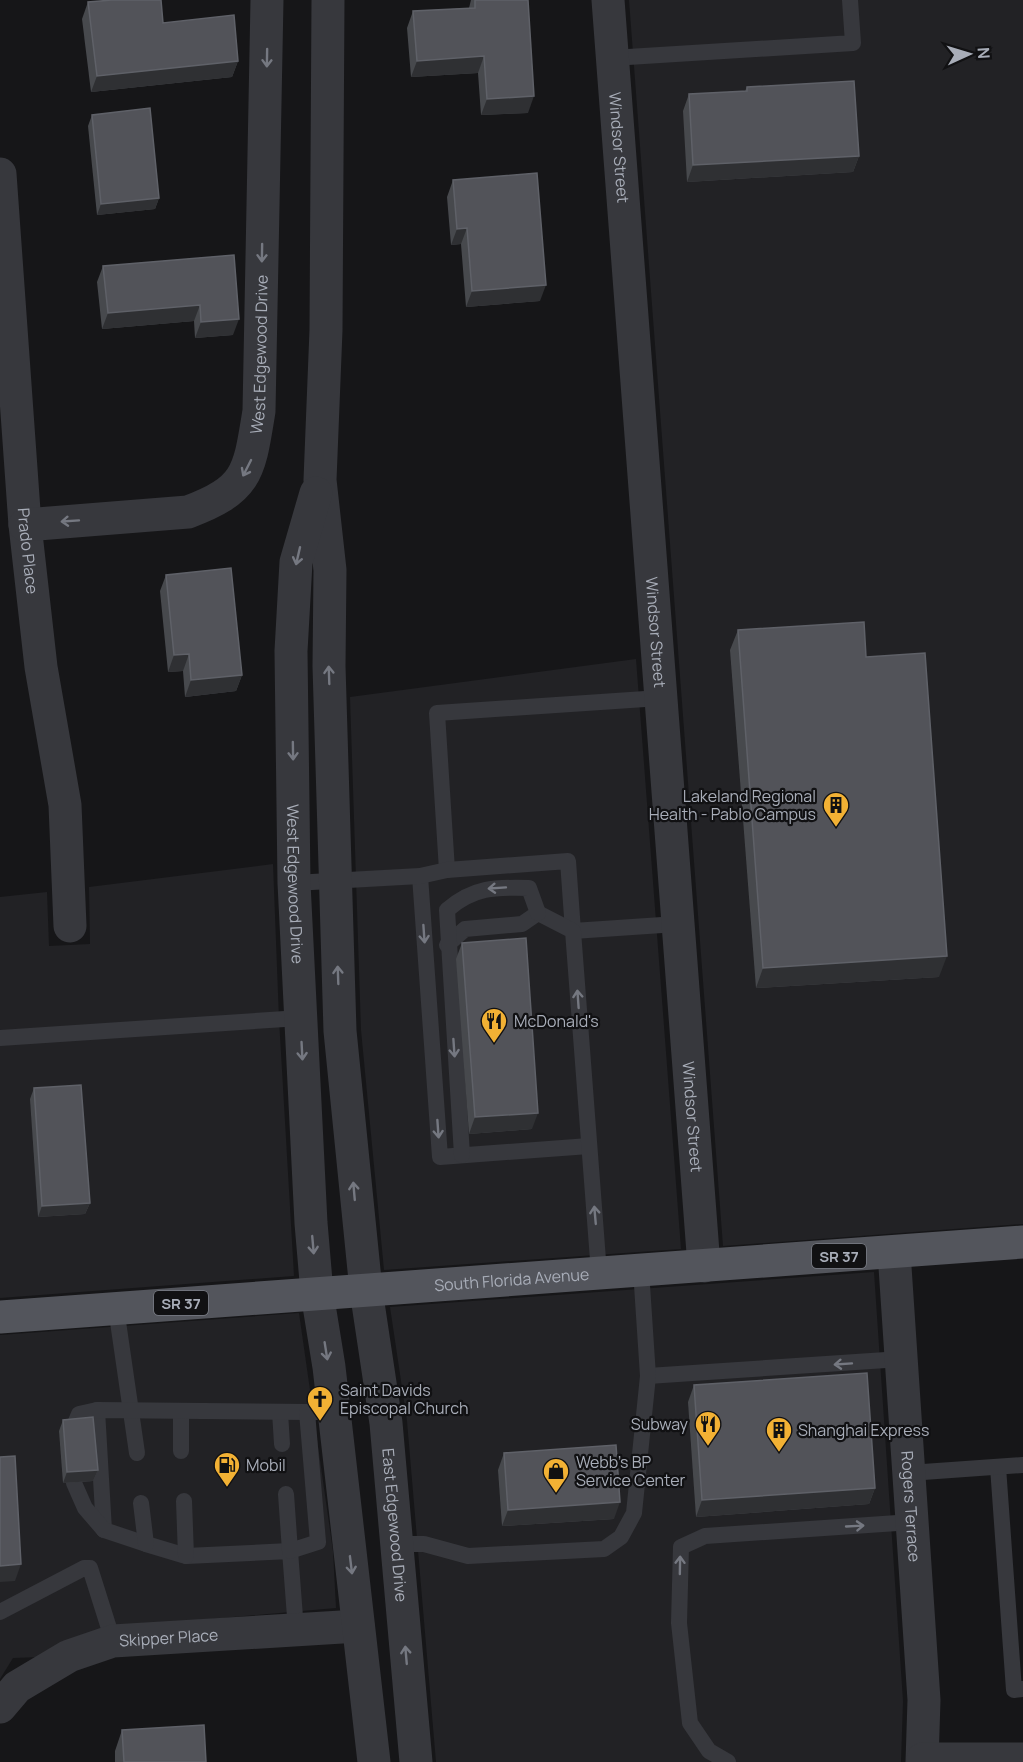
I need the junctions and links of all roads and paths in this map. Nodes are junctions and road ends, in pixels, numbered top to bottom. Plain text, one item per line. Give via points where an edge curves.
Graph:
1 (267, 0) edge
2 (328, 0) edge
3 (608, 0) edge
4 (850, 0) edge
5 (612, 58) junction
6 (0, 174) edge
7 (320, 480) junction
8 (25, 525) junction
9 (660, 698) junction
10 (447, 870) junction
11 (420, 876) junction
12 (335, 880) junction
13 (294, 884) junction
14 (538, 913) junction
15 (677, 924) junction
16 (70, 926) dead end
17 (573, 931) junction
18 (447, 945) junction
19 (300, 1018) junction
20 (0, 1038) edge
21 (589, 1146) junction
22 (462, 1155) junction
23 (1023, 1242) edge
24 (894, 1252) junction
25 (704, 1266) junction
26 (641, 1270) junction
27 (599, 1273) junction
28 (366, 1290) junction
29 (317, 1293) junction
30 (116, 1308) junction
31 (0, 1317) edge
32 (901, 1359) junction
33 (648, 1376) junction
34 (97, 1410) junction
35 (130, 1411) junction
36 (280, 1412) junction
37 (321, 1412) junction
38 (180, 1413) junction
39 (72, 1431) edge
40 (282, 1444) dead end
41 (181, 1451) dead end
42 (137, 1453) dead end
43 (1023, 1465) edge
44 (998, 1467) junction
45 (909, 1473) junction
46 (74, 1483) edge
47 (286, 1494) dead end
48 (184, 1501) dead end
49 (141, 1503) dead end
50 (912, 1522) junction
51 (347, 1528) junction
52 (104, 1530) junction
53 (318, 1542) junction
54 (146, 1544) junction
55 (396, 1544) junction
56 (290, 1551) junction
57 (186, 1556) junction
58 (0, 1612) edge
59 (358, 1626) junction
60 (296, 1630) junction
61 (113, 1641) junction
62 (1023, 1689) edge
63 (0, 1707) edge
64 (1023, 1759) edge
65 (922, 1760) edge
66 (374, 1762) edge
67 (416, 1762) edge
68 (728, 1762) edge

1 -> 8 street, West Edgewood Drive via 259,411 251,463 235,489 188,512
2 - 7 street, West Edgewood Drive via 326,330
3 - 5 street, Windsor Street
4 - 5 lane via 853,43
5 - 9 street, Windsor Street
6 - 8 street, Prado Place
12 -> 7 street, West Edgewood Drive via 328,666 330,570
7 -> 13 street, West Edgewood Drive via 296,562 291,651
8 - 16 street, Prado Place via 41,668 65,805
9 - 10 lane via 437,713
9 - 15 street, Windsor Street
10 - 11 lane
10 - 17 lane via 568,861
11 - 12 lane
11 -> 22 lane via 440,1157
12 - 13 lane
28 -> 12 street, West Edgewood Drive via 340,1031
13 - 19 street, West Edgewood Drive
14 - 17 lane
14 - 18 lane via 522,924 465,929
14 -> 18 lane via 529,888 494,887 462,896 447,910
15 - 17 lane
15 - 25 street, Windsor Street
21 -> 17 lane
18 -> 22 lane
19 - 20 lane
19 -> 29 street, West Edgewood Drive
21 - 22 lane
27 -> 21 lane
23 - 24 main road, South Florida Avenue / SR 37
24 - 25 main road, South Florida Avenue / SR 37
24 - 32 street, Rogers Terrace
25 - 26 main road, South Florida Avenue / SR 37
26 - 27 main road, South Florida Avenue / SR 37
26 - 33 lane
27 - 28 main road, South Florida Avenue / SR 37
28 - 29 main road, South Florida Avenue / SR 37
28 - 55 street, East Edgewood Drive via 385,1412
29 - 30 main road, South Florida Avenue / SR 37
29 -> 37 street
30 - 31 main road, South Florida Avenue / SR 37
30 - 35 lane
32 -> 33 lane
32 - 45 street, Rogers Terrace
33 - 55 lane via 634,1513 621,1537 604,1549 468,1556 424,1544
34 - 35 lane
34 - 39 lane via 79,1414
34 - 52 lane
35 - 38 lane
35 - 42 lane
36 - 37 lane
36 - 38 lane
36 - 40 lane
37 - 51 street
37 - 53 lane
38 - 41 lane
43 - 44 lane
44 - 45 lane
44 - 62 lane via 1014,1690
45 - 50 street, Rogers Terrace
46 - 52 lane via 85,1508
47 - 56 lane
48 - 57 lane
49 - 54 lane
50 - 65 street, Rogers Terrace via 924,1700
68 -> 50 lane via 709,1751 690,1724 679,1623 681,1548 705,1536
51 - 53 lane
51 -> 59 street
52 - 54 lane
53 - 56 lane
54 - 57 lane
67 -> 55 street, East Edgewood Drive
56 - 57 lane
56 - 60 lane
58 - 61 lane via 90,1568
59 - 60 street, Skipper Place
59 - 66 street
60 - 61 street, Skipper Place
61 - 63 street, Skipper Place via 69,1656 34,1676 17,1687
64 - 65 street

